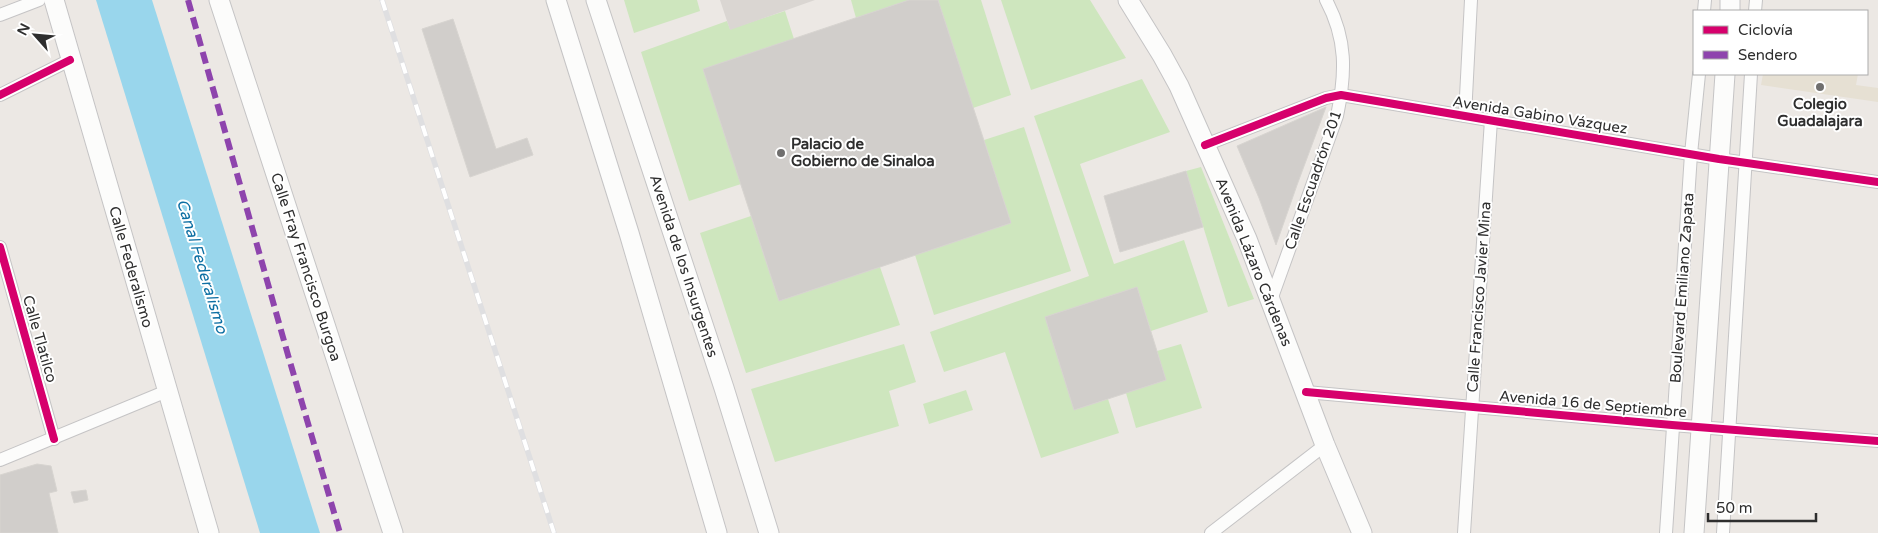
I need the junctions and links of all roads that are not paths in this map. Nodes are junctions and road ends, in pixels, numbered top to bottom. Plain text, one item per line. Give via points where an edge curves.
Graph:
1 (39, 0) edge
2 (54, 0) edge
3 (219, 0) edge
4 (556, 0) edge
5 (596, 0) edge
6 (1128, 0) edge
7 (1326, 0) edge
8 (1471, 0) edge
9 (0, 15) edge
10 (70, 60) junction
11 (1698, 75) edge
12 (1725, 75) edge
13 (1751, 75) edge
14 (0, 94) edge
15 (1341, 95) junction
16 (1465, 116) junction
17 (1490, 120) junction
18 (1205, 145) junction
19 (1691, 154) junction
20 (1719, 158) junction
21 (1746, 163) junction
22 (1878, 182) edge
23 (0, 247) edge
24 (1271, 300) junction
25 (167, 391) junction
26 (1306, 392) junction
27 (1471, 408) junction
28 (1672, 425) junction
29 (1700, 427) junction
30 (1729, 429) junction
31 (54, 439) junction
32 (1878, 441) edge
33 (1325, 445) junction
34 (0, 460) edge
35 (715, 530) edge
36 (209, 533) edge
37 (393, 533) edge
38 (769, 533) edge
39 (1211, 533) edge
40 (1362, 533) edge
41 (1464, 533) edge
42 (1666, 533) edge
43 (1694, 533) edge
44 (1723, 533) edge

1 - 9 street
2 - 10 main road, Calle Federalismo
3 - 37 main road, Calle Fray Francisco Burgoa
4 - 35 main road via 629,233
5 - 38 main road, Avenida de los Insurgentes
6 - 18 main road, Avenida Lázaro Cárdenas via 1179,86
7 - 15 street, Calle Escuadrón 201 via 1340,35 1344,65
8 - 16 street
10 - 14 street
10 - 25 main road, Calle Federalismo
11 - 19 street, Boulevard Emiliano Zapata
12 - 20 main road, Boulevard Emiliano Zapata
13 - 21 street
15 - 16 street, Avenida Gabino Vázquez
15 - 18 street, Avenida Gabino Vázquez
15 - 24 street, Calle Escuadrón 201 via 1337,116
16 - 17 street, Avenida Gabino Vázquez
17 - 19 street, Avenida Gabino Vázquez
17 - 27 street, Calle Francisco Javier Mina
18 - 24 main road, Avenida Lázaro Cárdenas
19 - 20 street, Avenida Gabino Vázquez
19 - 28 street, Boulevard Emiliano Zapata
20 - 21 street, Avenida Gabino Vázquez
20 - 29 main road, Boulevard Emiliano Zapata
21 - 22 street, Avenida Gabino Vázquez
21 - 30 street
23 - 31 street, Calle Tlatilco
24 - 26 main road, Avenida Lázaro Cárdenas
25 - 31 street
25 - 36 main road, Calle Federalismo
26 - 27 street, Avenida 16 de Septiembre
26 - 33 main road, Avenida Lázaro Cárdenas
27 - 28 street, Avenida 16 de Septiembre
27 - 41 street, Calle Francisco Javier Mina
28 - 29 street, Avenida 16 de Septiembre
28 - 42 street, Boulevard Emiliano Zapata
29 - 30 street, Avenida 16 de Septiembre
29 - 43 main road, Boulevard Emiliano Zapata
30 - 32 street, Avenida 16 de Septiembre
30 - 44 street
31 - 34 street
33 - 39 street
33 - 40 main road, Avenida Lázaro Cárdenas

